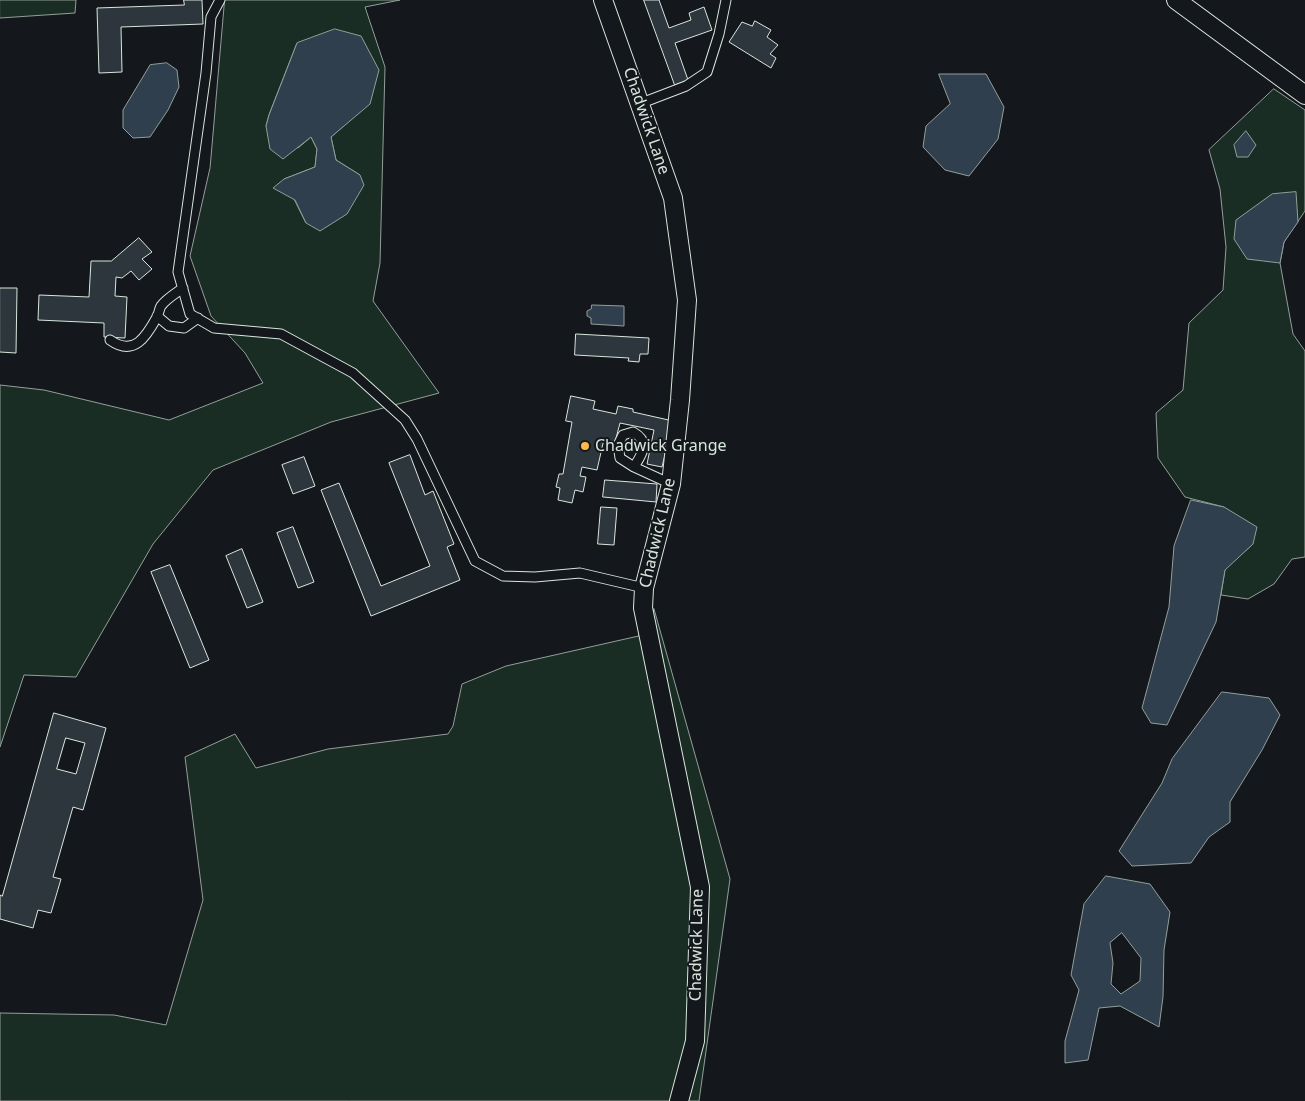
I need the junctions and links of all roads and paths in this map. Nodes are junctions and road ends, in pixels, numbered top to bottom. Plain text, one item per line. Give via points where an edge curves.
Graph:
1 (220, 0) edge
2 (603, 0) edge
3 (726, 0) edge
4 (1176, 0) edge
5 (1305, 96) edge
6 (639, 104) junction
7 (183, 288) junction
8 (158, 316) junction
9 (198, 318) junction
10 (110, 340) dead end
11 (634, 467) dead end
12 (671, 484) junction
13 (644, 588) junction
14 (679, 1101) edge

1 - 7 lane via 212,17 178,272
2 - 6 street, Chadwick Lane
3 - 6 lane via 707,72 686,86
4 - 5 street
6 - 12 street, Chadwick Lane via 673,198 687,300
7 - 8 lane via 161,306
7 - 9 lane via 190,314
8 - 9 lane via 169,326 184,328
8 - 10 lane via 144,340 130,348
9 - 13 lane via 214,328 281,334 353,373 405,420 475,561 503,576 580,573
11 - 12 lane
12 - 13 street, Chadwick Lane
13 - 14 street, Chadwick Lane via 643,608 700,887 695,1041

